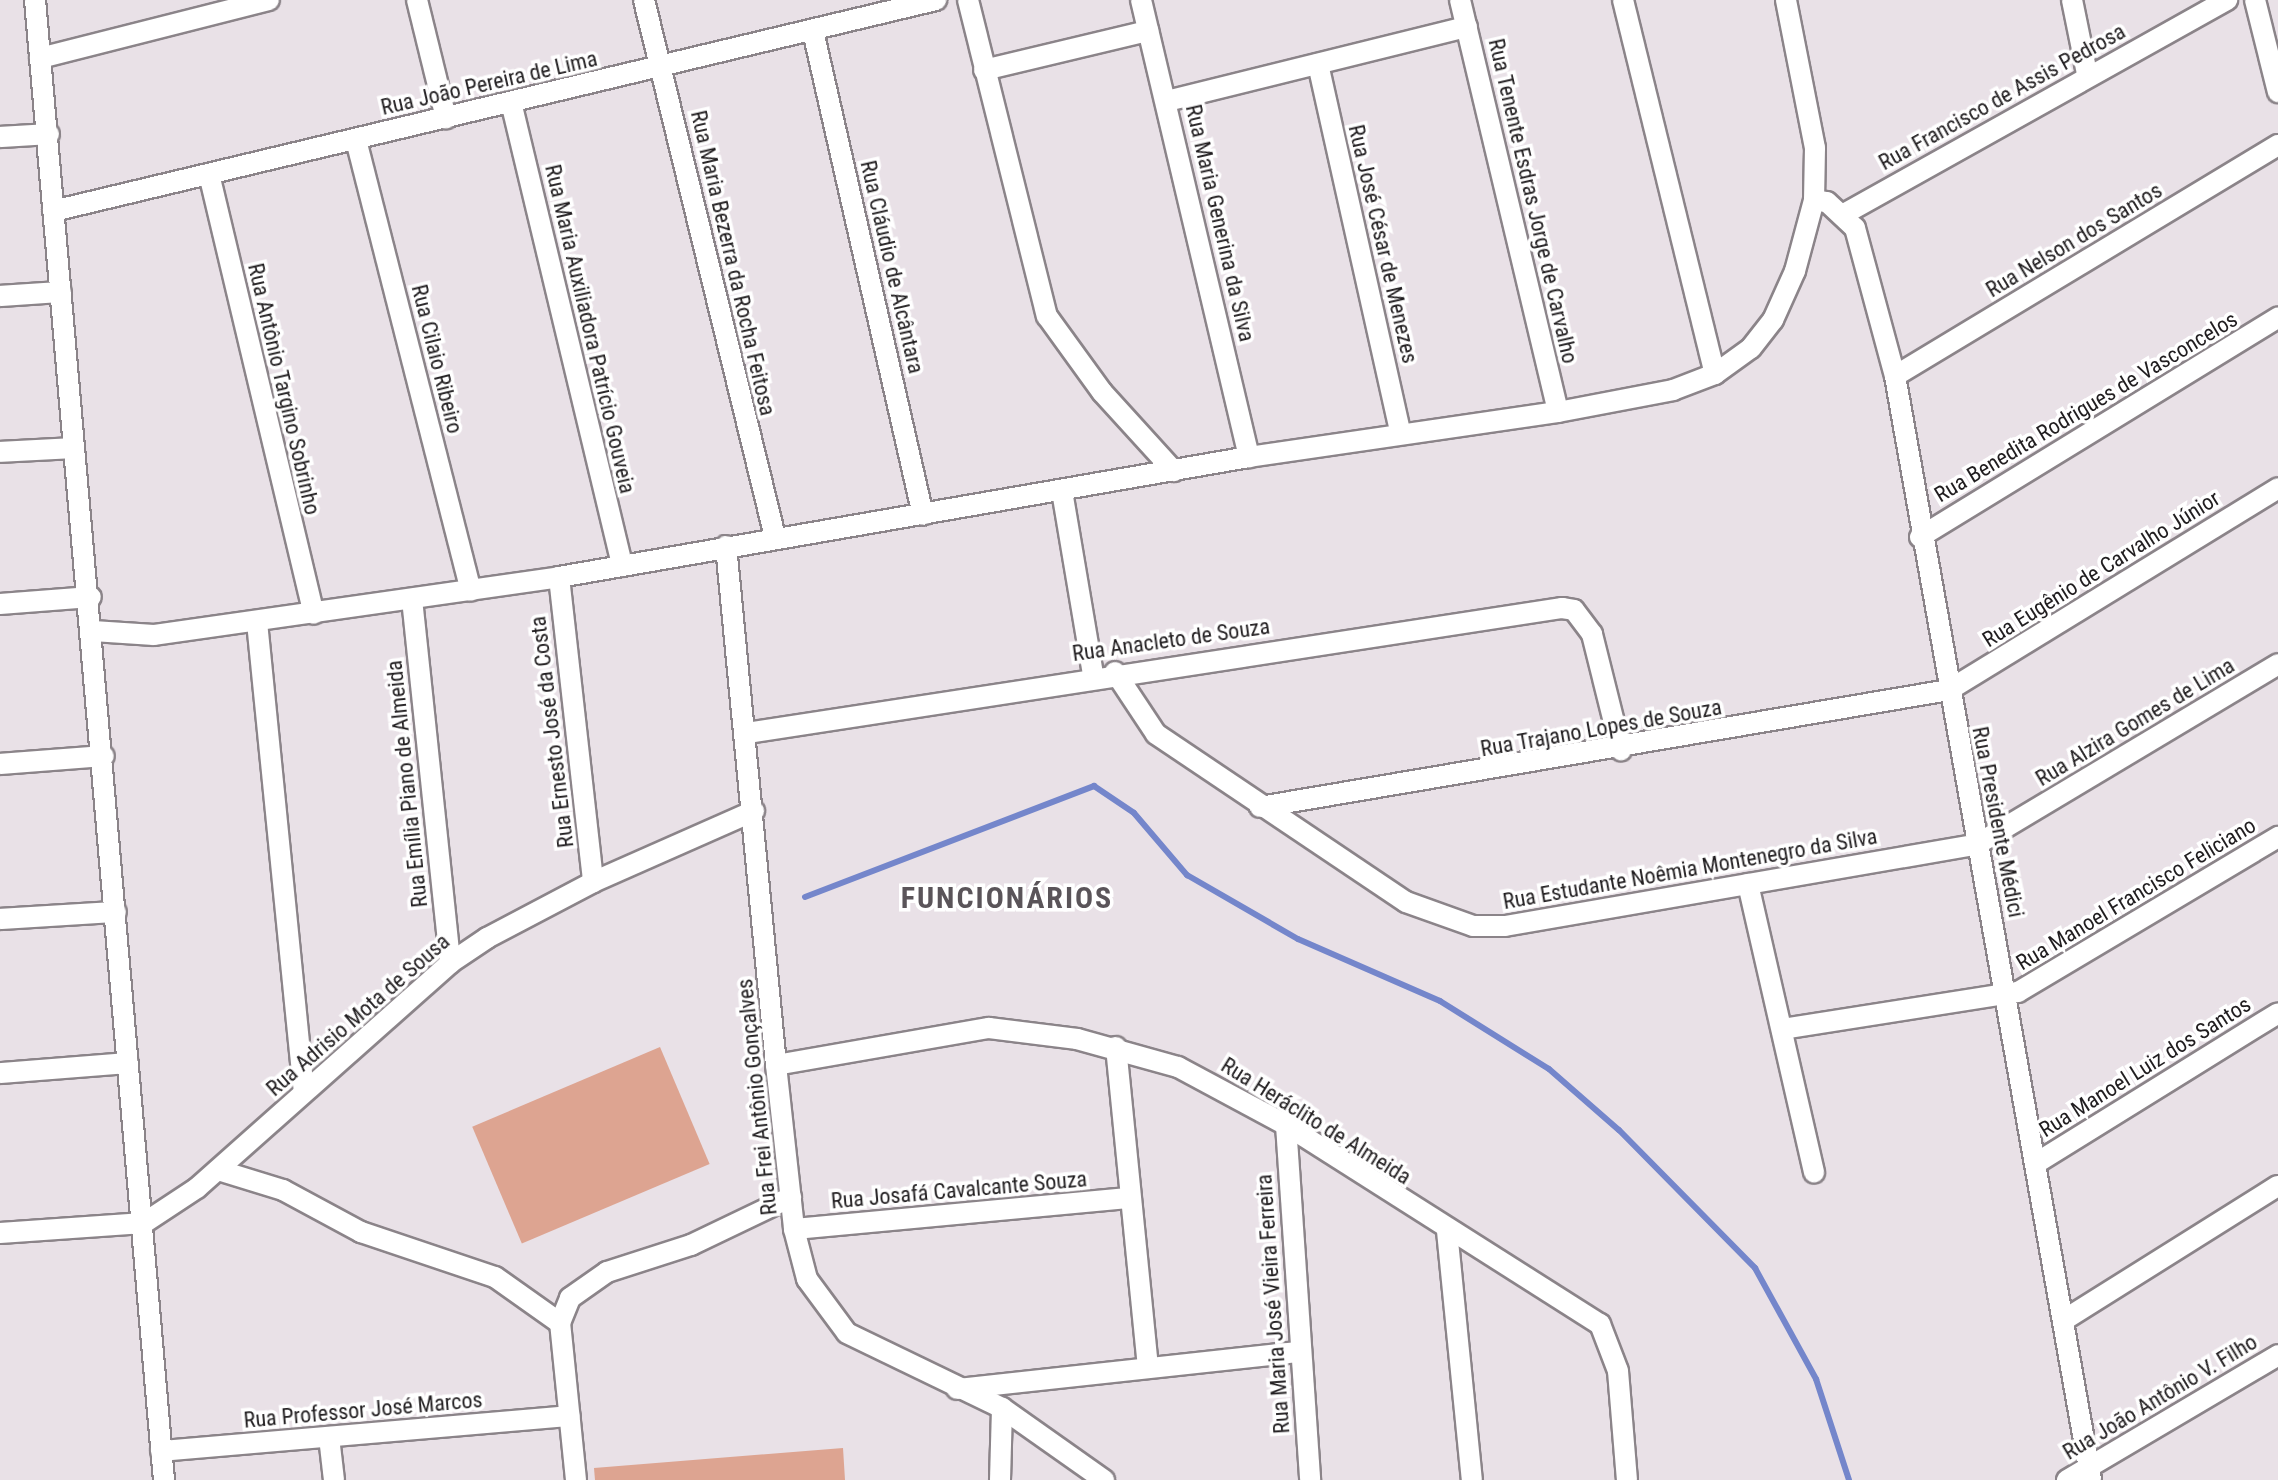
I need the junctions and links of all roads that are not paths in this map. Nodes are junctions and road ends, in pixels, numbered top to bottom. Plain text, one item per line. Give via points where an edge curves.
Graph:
1 (35, 0) edge
2 (269, 0) edge
3 (417, 0) edge
4 (644, 0) edge
5 (936, 0) edge
6 (968, 0) edge
7 (1141, 0) edge
8 (1460, 0) edge
9 (1623, 0) edge
10 (1786, 0) edge
11 (2072, 0) edge
12 (2227, 0) edge
13 (2255, 0) edge
14 (1467, 27) junction
15 (813, 31) junction
16 (1148, 31) junction
17 (2271, 35) edge
18 (40, 58) junction
19 (1318, 64) junction
20 (662, 67) junction
21 (984, 70) junction
22 (2087, 74) junction
23 (2278, 92) edge
24 (1167, 101) junction
25 (511, 102) junction
26 (446, 118) junction
27 (49, 134) junction
28 (0, 137) edge
29 (356, 140) junction
30 (2278, 145) edge
31 (209, 174) junction
32 (1814, 200) junction
33 (53, 211) junction
34 (1844, 214) junction
35 (61, 292) junction
36 (0, 296) edge
37 (2278, 318) edge
38 (1715, 374) junction
39 (1895, 376) junction
40 (1558, 412) junction
41 (1401, 434) junction
42 (74, 448) junction
43 (0, 452) edge
44 (1249, 457) junction
45 (1174, 471) junction
46 (2278, 488) edge
47 (1062, 491) junction
48 (923, 515) junction
49 (775, 537) junction
50 (1920, 537) junction
51 (726, 546) junction
52 (622, 566) junction
53 (559, 577) junction
54 (471, 591) junction
55 (91, 597) junction
56 (412, 599) junction
57 (0, 604) edge
58 (314, 614) junction
59 (257, 622) junction
60 (93, 631) junction
61 (2278, 664) edge
62 (1115, 672) junction
63 (1093, 675) junction
64 (1949, 690) junction
65 (747, 733) junction
66 (1621, 750) junction
67 (104, 756) junction
68 (0, 764) edge
69 (1260, 807) junction
70 (754, 811) junction
71 (2278, 837) edge
72 (1976, 845) junction
73 (593, 882) junction
74 (1748, 884) junction
75 (116, 912) junction
76 (0, 919) edge
77 (450, 963) junction
78 (2006, 996) junction
79 (2278, 1013) edge
80 (1782, 1029) junction
81 (1116, 1047) junction
82 (128, 1063) junction
83 (776, 1065) junction
84 (0, 1073) edge
85 (304, 1092) junction
86 (1286, 1125) junction
87 (2038, 1162) junction
88 (218, 1170) junction
89 (1814, 1173) dead end
90 (2278, 1186) edge
91 (791, 1197) junction
92 (1129, 1198) junction
93 (144, 1223) junction
94 (794, 1229) junction
95 (1447, 1231) junction
96 (0, 1233) edge
97 (2064, 1320) junction
98 (560, 1323) junction
99 (1299, 1352) junction
100 (2278, 1355) edge
101 (1148, 1367) junction
102 (955, 1389) junction
103 (1002, 1408) junction
104 (570, 1416) junction
105 (329, 1437) junction
106 (161, 1451) junction
107 (2090, 1473) edge
108 (164, 1480) edge
109 (334, 1480) edge
110 (576, 1480) edge
111 (1000, 1480) edge
112 (1104, 1480) edge
113 (1310, 1480) edge
114 (1472, 1480) edge
115 (1627, 1480) edge
116 (2067, 1480) edge

1 - 18 street
2 - 18 street
3 - 26 street
4 - 20 street, Rua Maria Bezerra da Rocha Feitosa
5 - 15 street, Rua João Pereira de Lima
6 - 21 street
7 - 16 street, Rua Maria Generina da Silva
8 - 14 street, Rua Tenente Esdras Jorge de Carvalho
9 - 38 street
10 - 32 street via 1815,148
11 - 22 street
12 - 22 street, Rua Francisco de Assis Pedrosa
13 - 17 street
14 - 19 street
14 - 40 street, Rua Tenente Esdras Jorge de Carvalho
15 - 20 street, Rua João Pereira de Lima
15 - 48 street, Rua Cláudio de Alcântara
16 - 21 street
16 - 24 street, Rua Maria Generina da Silva
17 - 23 street
18 - 27 street
19 - 24 street
19 - 41 street, Rua José César de Menezes
20 - 25 street, Rua João Pereira de Lima
20 - 49 street, Rua Maria Bezerra da Rocha Feitosa
21 - 45 street via 1047,316 1102,392
22 - 34 street, Rua Francisco de Assis Pedrosa
24 - 44 street, Rua Maria Generina da Silva
25 - 26 street, Rua João Pereira de Lima
25 - 52 street, Rua Maria Auxiliadora Patrício Gouveia
26 - 29 street, Rua João Pereira de Lima
27 - 28 street
27 - 33 street
29 - 31 street, Rua João Pereira de Lima
29 - 54 street, Rua Cilaio Ribeiro
30 - 39 street, Rua Nelson dos Santos
31 - 33 street, Rua João Pereira de Lima
31 - 58 street, Rua Antônio Targino Sobrinho
32 - 34 street
32 - 38 street via 1795,271 1773,320 1751,348
33 - 35 street
34 - 39 street, Rua Presidente Médici via 1865,251
35 - 36 street
35 - 42 street
37 - 50 street, Rua Benedita Rodrigues de Vasconcelos
38 - 40 street via 1673,390
39 - 50 street, Rua Presidente Médici
40 - 41 street
41 - 44 street
42 - 43 street
42 - 55 street
44 - 45 street
45 - 47 street
46 - 64 street, Rua Eugênio de Carvalho Júnior
47 - 48 street
47 - 63 street
48 - 49 street
49 - 51 street
50 - 64 street, Rua Presidente Médici
51 - 52 street
51 - 65 street, Rua Frei Antônio Gonçalves
52 - 53 street
53 - 54 street
53 - 73 street, Rua Ernesto José da Costa
54 - 56 street
55 - 57 street
55 - 60 street
56 - 58 street
56 - 77 street, Rua Emília Piano de Almeida
58 - 59 street
59 - 60 street via 154,635
59 - 85 street
60 - 67 street
61 - 72 street, Rua Alzira Gomes de Lima
62 - 63 street, Rua Anacleto de Souza
62 - 66 street, Rua Anacleto de Souza via 1553,608 1574,610 1592,634
62 - 69 street, Rua Estudante Noêmia Montenegro da Silva via 1156,734
63 - 65 street, Rua Anacleto de Souza
64 - 66 street, Rua Trajano Lopes de Souza
64 - 72 street, Rua Presidente Médici
65 - 70 street, Rua Frei Antônio Gonçalves
66 - 69 street, Rua Trajano Lopes de Souza
67 - 68 street
67 - 75 street
69 - 74 street, Rua Estudante Noêmia Montenegro da Silva via 1406,902 1473,926 1505,926
70 - 73 street, Rua Adrisio Mota de Sousa
70 - 83 street, Rua Frei Antônio Gonçalves
71 - 78 street, Rua Manoel Francisco Feliciano
72 - 74 street, Rua Estudante Noêmia Montenegro da Silva
72 - 78 street, Rua Presidente Médici
73 - 77 street, Rua Adrisio Mota de Sousa
74 - 80 street
75 - 76 street
75 - 82 street
77 - 85 street, Rua Adrisio Mota de Sousa
78 - 80 street, Rua Manoel Francisco Feliciano
78 - 87 street, Rua Presidente Médici
79 - 87 street, Rua Manoel Luiz dos Santos
80 - 89 street
81 - 83 street, Rua Heráclito de Almeida via 989,1028
81 - 86 street, Rua Heráclito de Almeida via 1178,1067
81 - 92 street
82 - 84 street
82 - 93 street
83 - 91 street, Rua Frei Antônio Gonçalves
85 - 88 street, Rua Adrisio Mota de Sousa
86 - 95 street, Rua Heráclito de Almeida
86 - 99 street, Rua Maria José Vieira Ferreira
87 - 97 street, Rua Presidente Médici
88 - 93 street, Rua Adrisio Mota de Sousa
88 - 98 street via 283,1190 361,1232 495,1277
90 - 97 street
91 - 94 street, Rua Frei Antônio Gonçalves
91 - 98 street via 691,1245 607,1272 570,1298
92 - 94 street, Rua Josafá Cavalcante Souza
92 - 101 street
93 - 96 street
93 - 106 street
94 - 102 street, Rua Frei Antônio Gonçalves via 807,1279 837,1323
95 - 114 street
95 - 115 street, Rua Heráclito de Almeida via 1600,1324 1614,1351
97 - 107 street, Rua Presidente Médici
98 - 104 street
99 - 101 street
99 - 113 street, Rua Maria José Vieira Ferreira
100 - 107 street, Rua João Antônio V. Filho
101 - 102 street
102 - 103 street, Rua Frei Antônio Gonçalves
103 - 111 street
103 - 112 street, Rua Frei Antônio Gonçalves
104 - 105 street, Rua Professor José Marcos
104 - 110 street
105 - 106 street, Rua Professor José Marcos
105 - 109 street
106 - 108 street
107 - 116 street, Rua João Antônio V. Filho

